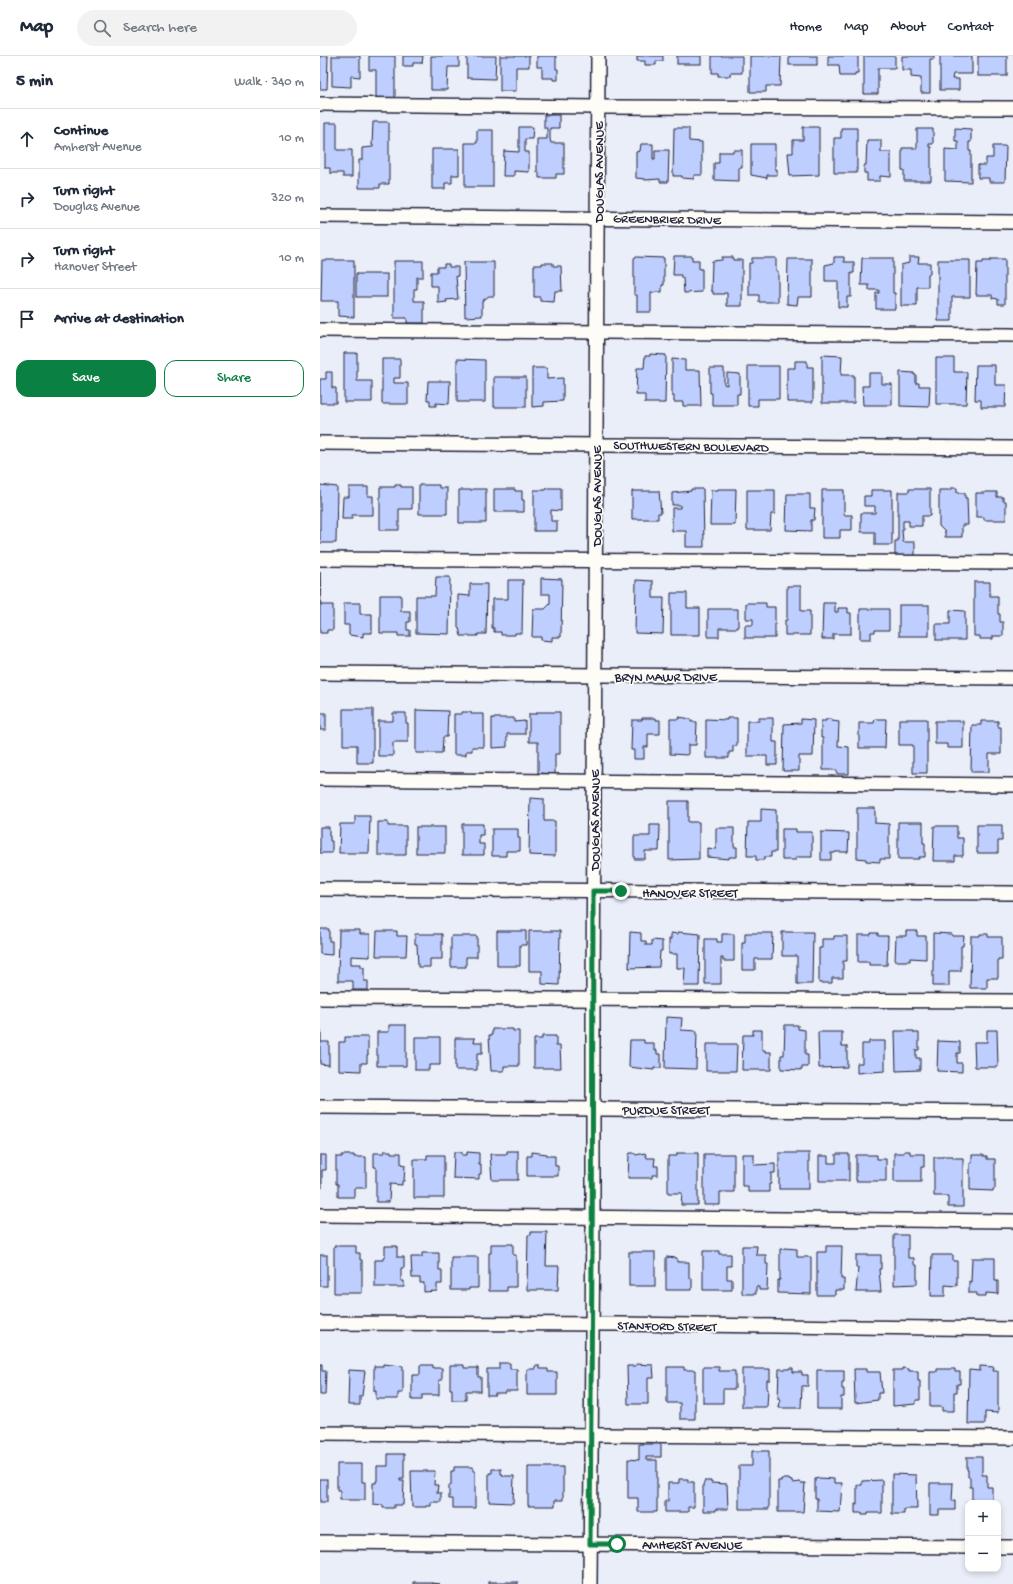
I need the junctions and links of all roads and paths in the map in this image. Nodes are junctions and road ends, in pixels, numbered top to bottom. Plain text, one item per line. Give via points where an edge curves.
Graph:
1 (598, 56) edge
2 (320, 104) edge
3 (598, 107) junction
4 (1013, 108) edge
5 (320, 216) edge
6 (597, 218) junction
7 (1013, 222) edge
8 (320, 330) edge
9 (597, 332) junction
10 (1013, 336) edge
11 (320, 443) edge
12 (597, 444) junction
13 (1013, 448) edge
14 (320, 559) edge
15 (596, 561) junction
16 (1013, 563) edge
17 (320, 673) edge
18 (595, 675) junction
19 (1013, 678) edge
20 (320, 779) edge
21 (594, 781) junction
22 (1013, 785) edge
23 (320, 889) edge
24 (593, 891) junction
25 (1013, 893) edge
26 (320, 998) edge
27 (593, 1000) junction
28 (1013, 1001) edge
29 (320, 1107) edge
30 (593, 1109) junction
31 (1013, 1112) edge
32 (320, 1215) edge
33 (593, 1217) junction
34 (1013, 1221) edge
35 (320, 1323) edge
36 (592, 1324) junction
37 (1013, 1329) edge
38 (320, 1433) edge
39 (591, 1435) junction
40 (1013, 1438) edge
41 (320, 1542) edge
42 (590, 1544) junction
43 (965, 1547) edge
44 (1001, 1547) edge
45 (1013, 1547) edge
46 (590, 1584) edge

1 - 3 street, DOUGLAS AVENUE
2 - 3 street
3 - 4 street
3 - 6 street, DOUGLAS AVENUE
5 - 6 street, GREENBRIER DRIVE
6 - 7 street, GREENBRIER DRIVE
6 - 9 street, DOUGLAS AVENUE
8 - 9 street
9 - 10 street
9 - 12 street, DOUGLAS AVENUE
11 - 12 street, SOUTHWESTERN BOULEVARD
12 - 13 street, SOUTHWESTERN BOULEVARD
12 - 15 street, DOUGLAS AVENUE
14 - 15 street
15 - 16 street
15 - 18 street, DOUGLAS AVENUE
17 - 18 street, BRYN MAWR DRIVE
18 - 19 street, BRYN MAWR DRIVE
18 - 21 street, DOUGLAS AVENUE
20 - 21 street
21 - 22 street
21 - 24 street, DOUGLAS AVENUE
23 - 24 street, HANOVER STREET
24 - 25 street, HANOVER STREET
24 - 27 street, DOUGLAS AVENUE
26 - 27 street
27 - 28 street
27 - 30 street, DOUGLAS AVENUE
29 - 30 street, PURDUE STREET
30 - 31 street, PURDUE STREET
30 - 33 street, DOUGLAS AVENUE
32 - 33 street
33 - 34 street
33 - 36 street, DOUGLAS AVENUE
35 - 36 street, STANFORD STREET
36 - 37 street, STANFORD STREET
36 - 39 street, DOUGLAS AVENUE
38 - 39 street
39 - 40 street
39 - 42 street, DOUGLAS AVENUE
41 - 42 street, AMHERST AVENUE
42 - 43 street, AMHERST AVENUE
42 - 46 street, DOUGLAS AVENUE
44 - 45 street

